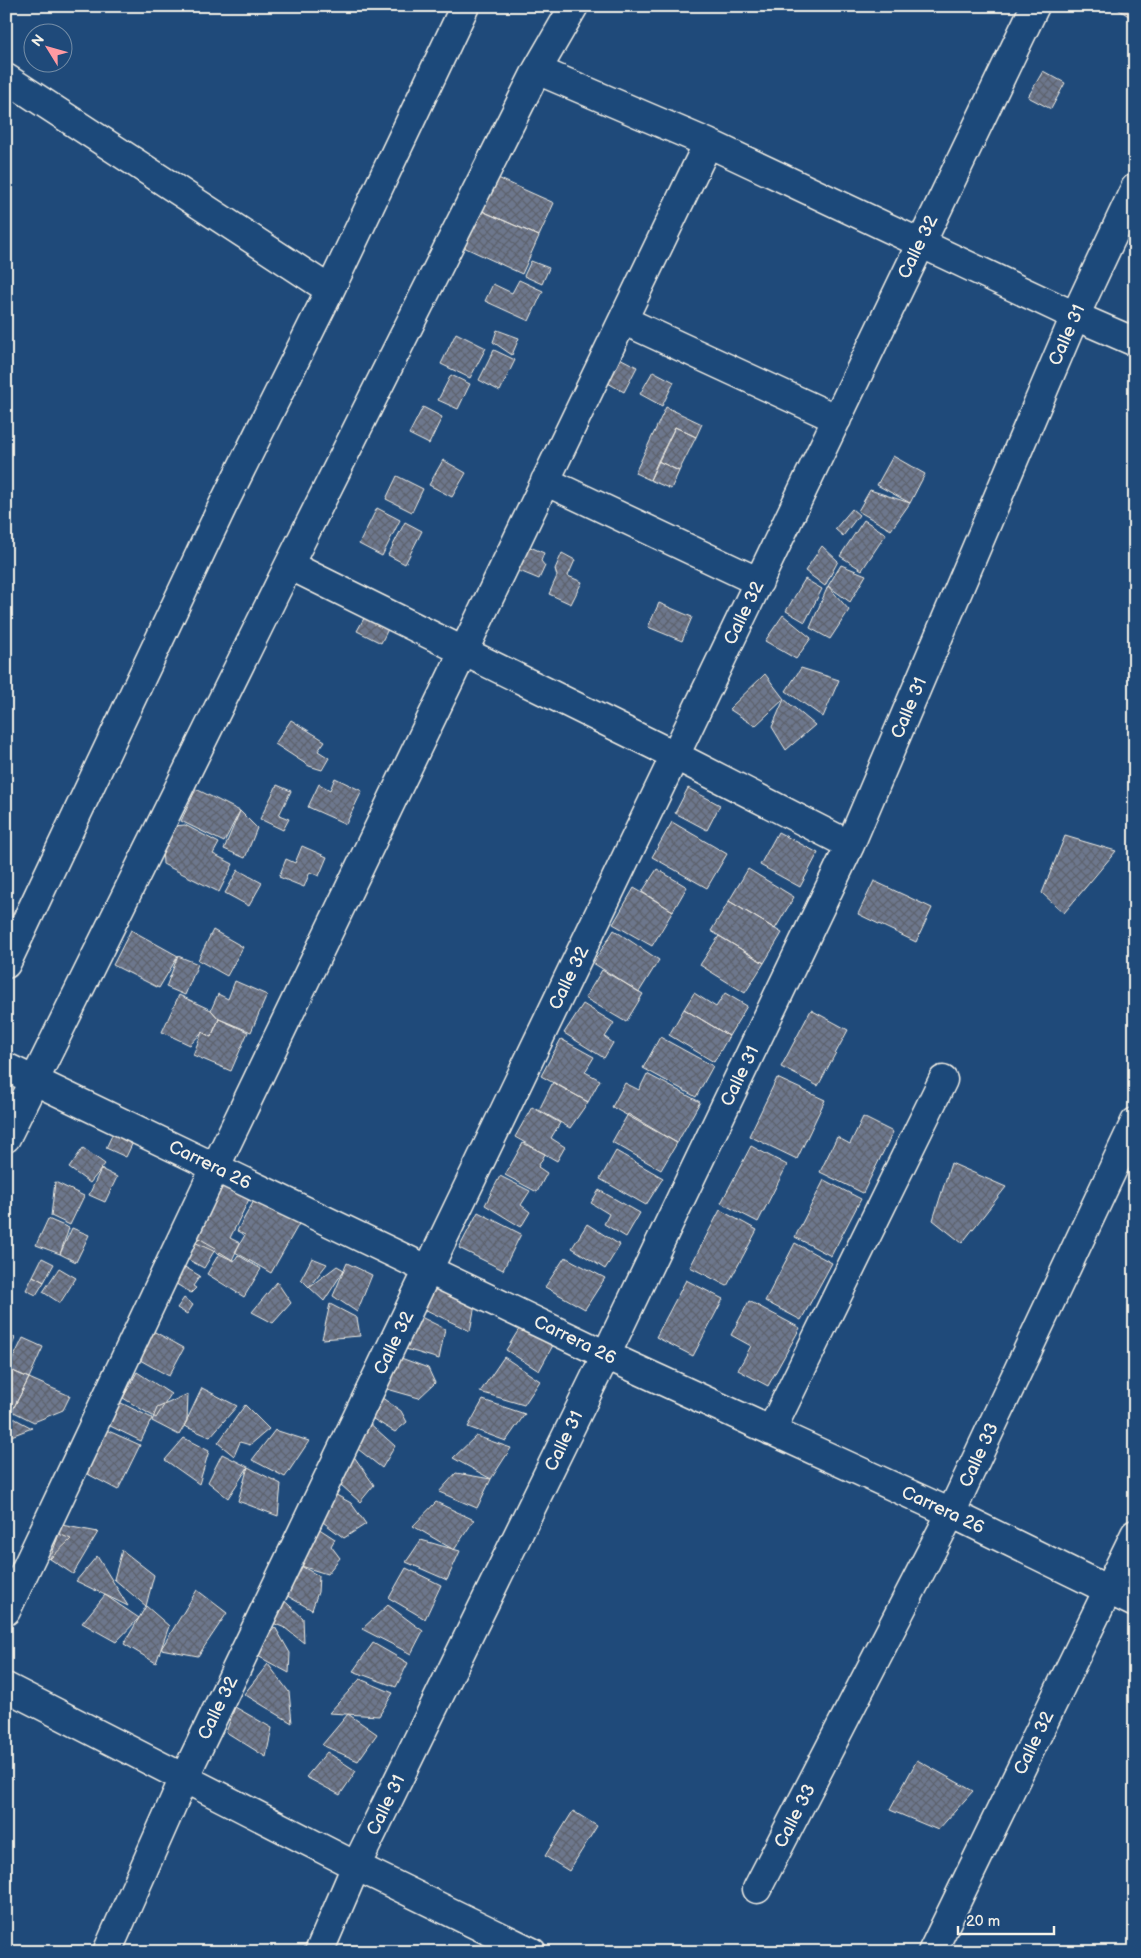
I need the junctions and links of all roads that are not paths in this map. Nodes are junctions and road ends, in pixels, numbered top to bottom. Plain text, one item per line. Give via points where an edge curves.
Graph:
1 (465, 6) edge
2 (574, 6) edge
3 (1035, 6) edge
4 (537, 70) junction
5 (6, 78) edge
6 (708, 143) junction
7 (1135, 188) edge
8 (920, 243) junction
9 (330, 290) junction
10 (1075, 316) junction
11 (623, 320) junction
12 (1135, 342) edge
13 (837, 419) junction
14 (545, 481) junction
15 (289, 565) junction
16 (759, 582) junction
17 (463, 651) junction
18 (676, 756) junction
19 (850, 845) junction
20 (6, 964) edge
21 (19, 1073) edge
22 (943, 1080) dead end
23 (1135, 1122) edge
24 (6, 1138) edge
25 (215, 1168) junction
26 (429, 1270) junction
27 (606, 1356) junction
28 (771, 1431) junction
29 (951, 1514) junction
30 (1135, 1534) edge
31 (1108, 1590) junction
32 (1135, 1603) edge
33 (6, 1611) edge
34 (6, 1687) edge
35 (184, 1778) junction
36 (356, 1866) junction
37 (757, 1889) dead end
38 (107, 1952) edge
39 (319, 1952) edge
40 (532, 1952) edge
41 (932, 1952) edge

1 - 9 street
2 - 4 street
3 - 8 street, Calle 32
4 - 6 street
4 - 15 street
5 - 9 street
6 - 8 street
6 - 11 street
7 - 10 street, Calle 31
8 - 10 street
8 - 13 street, Calle 32
9 - 20 street via 224,503
10 - 12 street
10 - 19 street, Calle 31
11 - 13 street
11 - 14 street
13 - 16 street, Calle 32
14 - 16 street
14 - 17 street
15 - 17 street
15 - 21 street
16 - 18 street, Calle 32
17 - 18 street
17 - 25 street
18 - 19 street
18 - 26 street, Calle 32
19 - 27 street, Calle 31
21 - 24 street
21 - 25 street, Carrera 26
22 - 28 street
23 - 29 street, Calle 33
25 - 26 street, Carrera 26
25 - 33 street
26 - 27 street, Carrera 26
26 - 35 street, Calle 32
27 - 28 street, Carrera 26
27 - 36 street, Calle 31
28 - 29 street, Carrera 26
29 - 31 street, Carrera 26
29 - 37 street, Calle 33
30 - 31 street, Calle 32
31 - 32 street, Carrera 26
31 - 41 street, Calle 32
34 - 35 street
35 - 36 street
35 - 38 street, Calle 32
36 - 39 street, Calle 31
36 - 40 street

